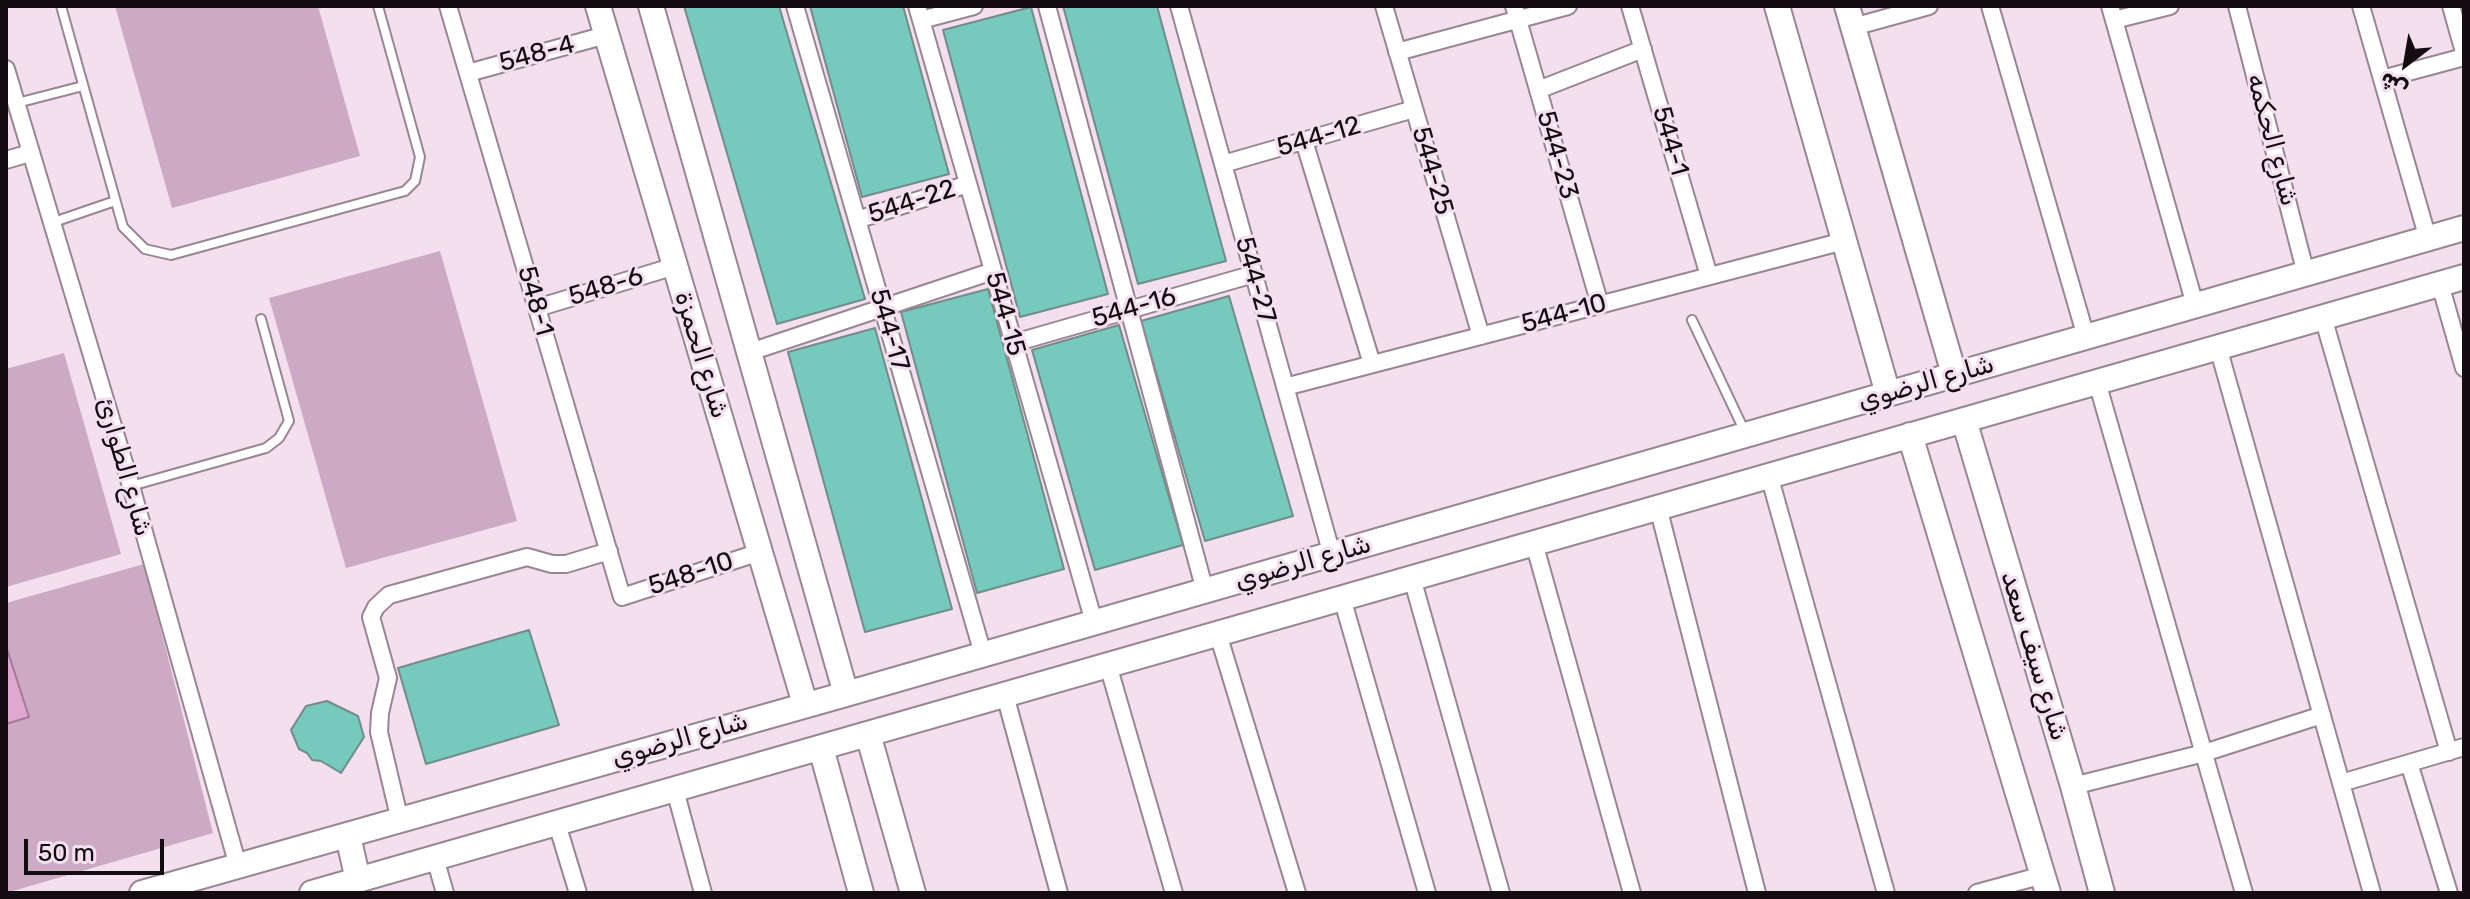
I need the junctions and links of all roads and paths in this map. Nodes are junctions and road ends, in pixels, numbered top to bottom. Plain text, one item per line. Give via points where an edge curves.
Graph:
1 (61, 6) edge
2 (378, 6) edge
3 (448, 6) edge
4 (598, 6) edge
5 (651, 6) edge
6 (795, 6) edge
7 (974, 6) edge
8 (1047, 6) edge
9 (1179, 6) edge
10 (1384, 6) edge
11 (1568, 6) edge
12 (1630, 6) edge
13 (1777, 6) edge
14 (1929, 6) edge
15 (1990, 6) edge
16 (2170, 6) edge
17 (2237, 6) edge
18 (2361, 6) edge
19 (2451, 6) edge
20 (919, 13) edge
21 (1516, 13) edge
22 (2112, 13) edge
23 (1850, 17) edge
24 (606, 35) junction
25 (1643, 49) junction
26 (1397, 52) junction
27 (2464, 54) edge
28 (6, 69) edge
29 (468, 73) junction
30 (2382, 79) junction
31 (83, 86) junction
32 (1538, 90) junction
33 (16, 103) junction
34 (1414, 109) junction
35 (1304, 141) junction
36 (30, 153) junction
37 (6, 160) edge
38 (1223, 164) junction
39 (968, 184) junction
40 (115, 201) junction
41 (857, 220) junction
42 (51, 223) junction
43 (2464, 228) edge
44 (2428, 239) junction
45 (1844, 241) junction
46 (675, 266) junction
47 (993, 271) junction
48 (1254, 274) junction
49 (2306, 274) junction
50 (1709, 276) junction
51 (2464, 277) edge
52 (2440, 284) junction
53 (1600, 305) junction
54 (2195, 305) junction
55 (537, 308) junction
56 (882, 309) junction
57 (1129, 310) junction
58 (2323, 317) junction
59 (261, 319) dead end
60 (1692, 320) dead end
61 (1481, 336) junction
62 (2086, 337) junction
63 (1014, 343) junction
64 (2218, 347) junction
65 (750, 352) junction
66 (1372, 364) junction
67 (2464, 368) edge
68 (1954, 374) junction
69 (2097, 382) junction
70 (1285, 387) junction
71 (1888, 394) junction
72 (1964, 420) junction
73 (1746, 435) junction
74 (1910, 435) junction
75 (1769, 475) junction
76 (131, 486) junction
77 (1658, 507) junction
78 (1415, 531) junction
79 (1534, 543) junction
80 (609, 551) junction
81 (760, 552) junction
82 (1332, 555) junction
83 (1420, 575) junction
84 (1205, 591) junction
85 (622, 597) joint
86 (1342, 598) junction
87 (1094, 622) junction
88 (1218, 634) junction
89 (983, 654) junction
90 (1108, 665) junction
91 (846, 694) junction
92 (1005, 695) junction
93 (805, 704) junction
94 (2322, 715) junction
95 (868, 734) junction
96 (821, 748) junction
97 (2456, 750) edge
98 (2204, 753) junction
99 (2409, 763) junction
100 (2341, 783) junction
101 (2073, 786) junction
102 (675, 790) junction
103 (400, 821) junction
104 (557, 824) junction
105 (348, 836) junction
106 (435, 858) junction
107 (238, 866) junction
108 (358, 880) junction
109 (2046, 884) edge
110 (142, 893) edge
111 (314, 893) edge
112 (445, 893) edge
113 (578, 893) edge
114 (703, 893) edge
115 (861, 893) edge
116 (913, 893) edge
117 (1059, 893) edge
118 (1174, 893) edge
119 (1297, 893) edge
120 (1427, 893) edge
121 (1501, 893) edge
122 (1632, 893) edge
123 (1757, 893) edge
124 (1886, 893) edge
125 (1977, 893) edge
126 (2102, 893) edge
127 (2244, 893) edge
128 (2372, 893) edge
129 (2449, 893) edge

1 - 31 lane
2 - 40 lane via 420,157 415,181 405,191 171,255 145,249 123,227
3 - 29 street, 548-1
4 - 24 street, شارع الحمزة
5 - 65 street, شارع الحمزة
6 - 41 street, 544-17
7 - 20 street
8 - 57 street
9 - 38 street, 544-27
10 - 26 street, 544-25
11 - 21 street
12 - 25 street, 544-1
13 - 45 street
14 - 23 street
15 - 62 street
16 - 22 street
17 - 49 street, شارع الحكمه
18 - 30 street
19 - 27 street
20 - 39 street, 544-15
21 - 26 street
21 - 32 street, 544-23
22 - 54 street
23 - 68 street
24 - 29 street, 548-4
24 - 46 street, شارع الحمزة
25 - 32 street
25 - 50 street, 544-1
26 - 34 street, 544-25
27 - 30 street
28 - 33 street, شارع الطوارئ
29 - 55 street, 548-1
30 - 44 street
31 - 33 lane
31 - 40 lane
32 - 53 street, 544-23
33 - 36 street, شارع الطوارئ
34 - 35 street, 544-12
34 - 61 street, 544-25
35 - 38 street, 544-12
35 - 66 street
36 - 37 street
36 - 42 street, شارع الطوارئ
38 - 48 street, 544-27
39 - 41 street, 544-22
39 - 47 street, 544-15
40 - 42 lane
41 - 56 street, 544-17
42 - 76 street, شارع الطوارئ
43 - 44 street, شارع الرضوي
44 - 49 street, شارع الرضوي
45 - 50 street, 544-10
45 - 71 street
46 - 55 street, 548-6
46 - 81 street, شارع الحمزة
47 - 56 street
47 - 63 street, 544-15
48 - 57 street, 544-16
48 - 70 street, 544-27
49 - 54 street, شارع الرضوي
50 - 53 street, 544-10
51 - 52 street, شارع الرضوي
52 - 58 street, شارع الرضوي
52 - 67 street
53 - 61 street, 544-10
54 - 62 street, شارع الرضوي
55 - 80 street, 548-1
56 - 65 street
56 - 89 street, 544-17
57 - 63 street, 544-16
57 - 84 street
58 - 64 street, شارع الرضوي
58 - 97 street
59 - 76 lane via 289,421 279,438 266,448
60 - 73 lane
61 - 66 street, 544-10
62 - 68 street, شارع الرضوي
63 - 87 street, 544-15
64 - 69 street, شارع الرضوي
64 - 94 street
65 - 91 street, شارع الحمزة
66 - 70 street, 544-10
68 - 71 street, شارع الرضوي
69 - 72 street, شارع الرضوي
69 - 98 street
70 - 82 street, 544-27
71 - 73 street, شارع الرضوي
72 - 74 street, شارع الرضوي
72 - 101 street, شارع سيف سعد
73 - 78 street, شارع الرضوي
74 - 75 street, شارع الرضوي
74 - 109 street, شارع سيف سعد
75 - 77 street, شارع الرضوي
75 - 124 street
76 - 107 street, شارع الطوارئ
77 - 79 street, شارع الرضوي
77 - 123 street
78 - 82 street, شارع الرضوي
78 - 83 street
79 - 83 street, شارع الرضوي
79 - 122 street
80 - 85 street, 548-1
80 - 103 street via 566,564 514,560 389,595 376,607 371,617 388,678 379,732
81 - 85 street, 548-10
81 - 93 street, شارع الحمزة
82 - 84 street, شارع الرضوي
83 - 86 street, شارع الرضوي
83 - 121 street
84 - 87 street, شارع الرضوي
86 - 88 street, شارع الرضوي
86 - 120 street
87 - 89 street, شارع الرضوي
88 - 90 street, شارع الرضوي
88 - 119 street
89 - 91 street, شارع الرضوي
90 - 92 street, شارع الرضوي
90 - 118 street
91 - 93 street, شارع الرضوي
92 - 95 street, شارع الرضوي
92 - 117 street
93 - 103 street, شارع الرضوي
94 - 98 street
94 - 100 street
95 - 96 street, شارع الرضوي
95 - 116 street
96 - 102 street, شارع الرضوي
96 - 115 street
97 - 99 street
98 - 101 street
98 - 127 street
99 - 100 street
99 - 129 street
100 - 128 street
101 - 126 street, شارع سيف سعد
102 - 104 street, شارع الرضوي
102 - 114 street
103 - 105 street, شارع الرضوي
104 - 106 street, شارع الرضوي
104 - 113 street
105 - 107 street, شارع الرضوي
105 - 108 street
106 - 108 street, شارع الرضوي
106 - 112 street
107 - 110 street, شارع الرضوي
108 - 111 street, شارع الرضوي
109 - 125 street

